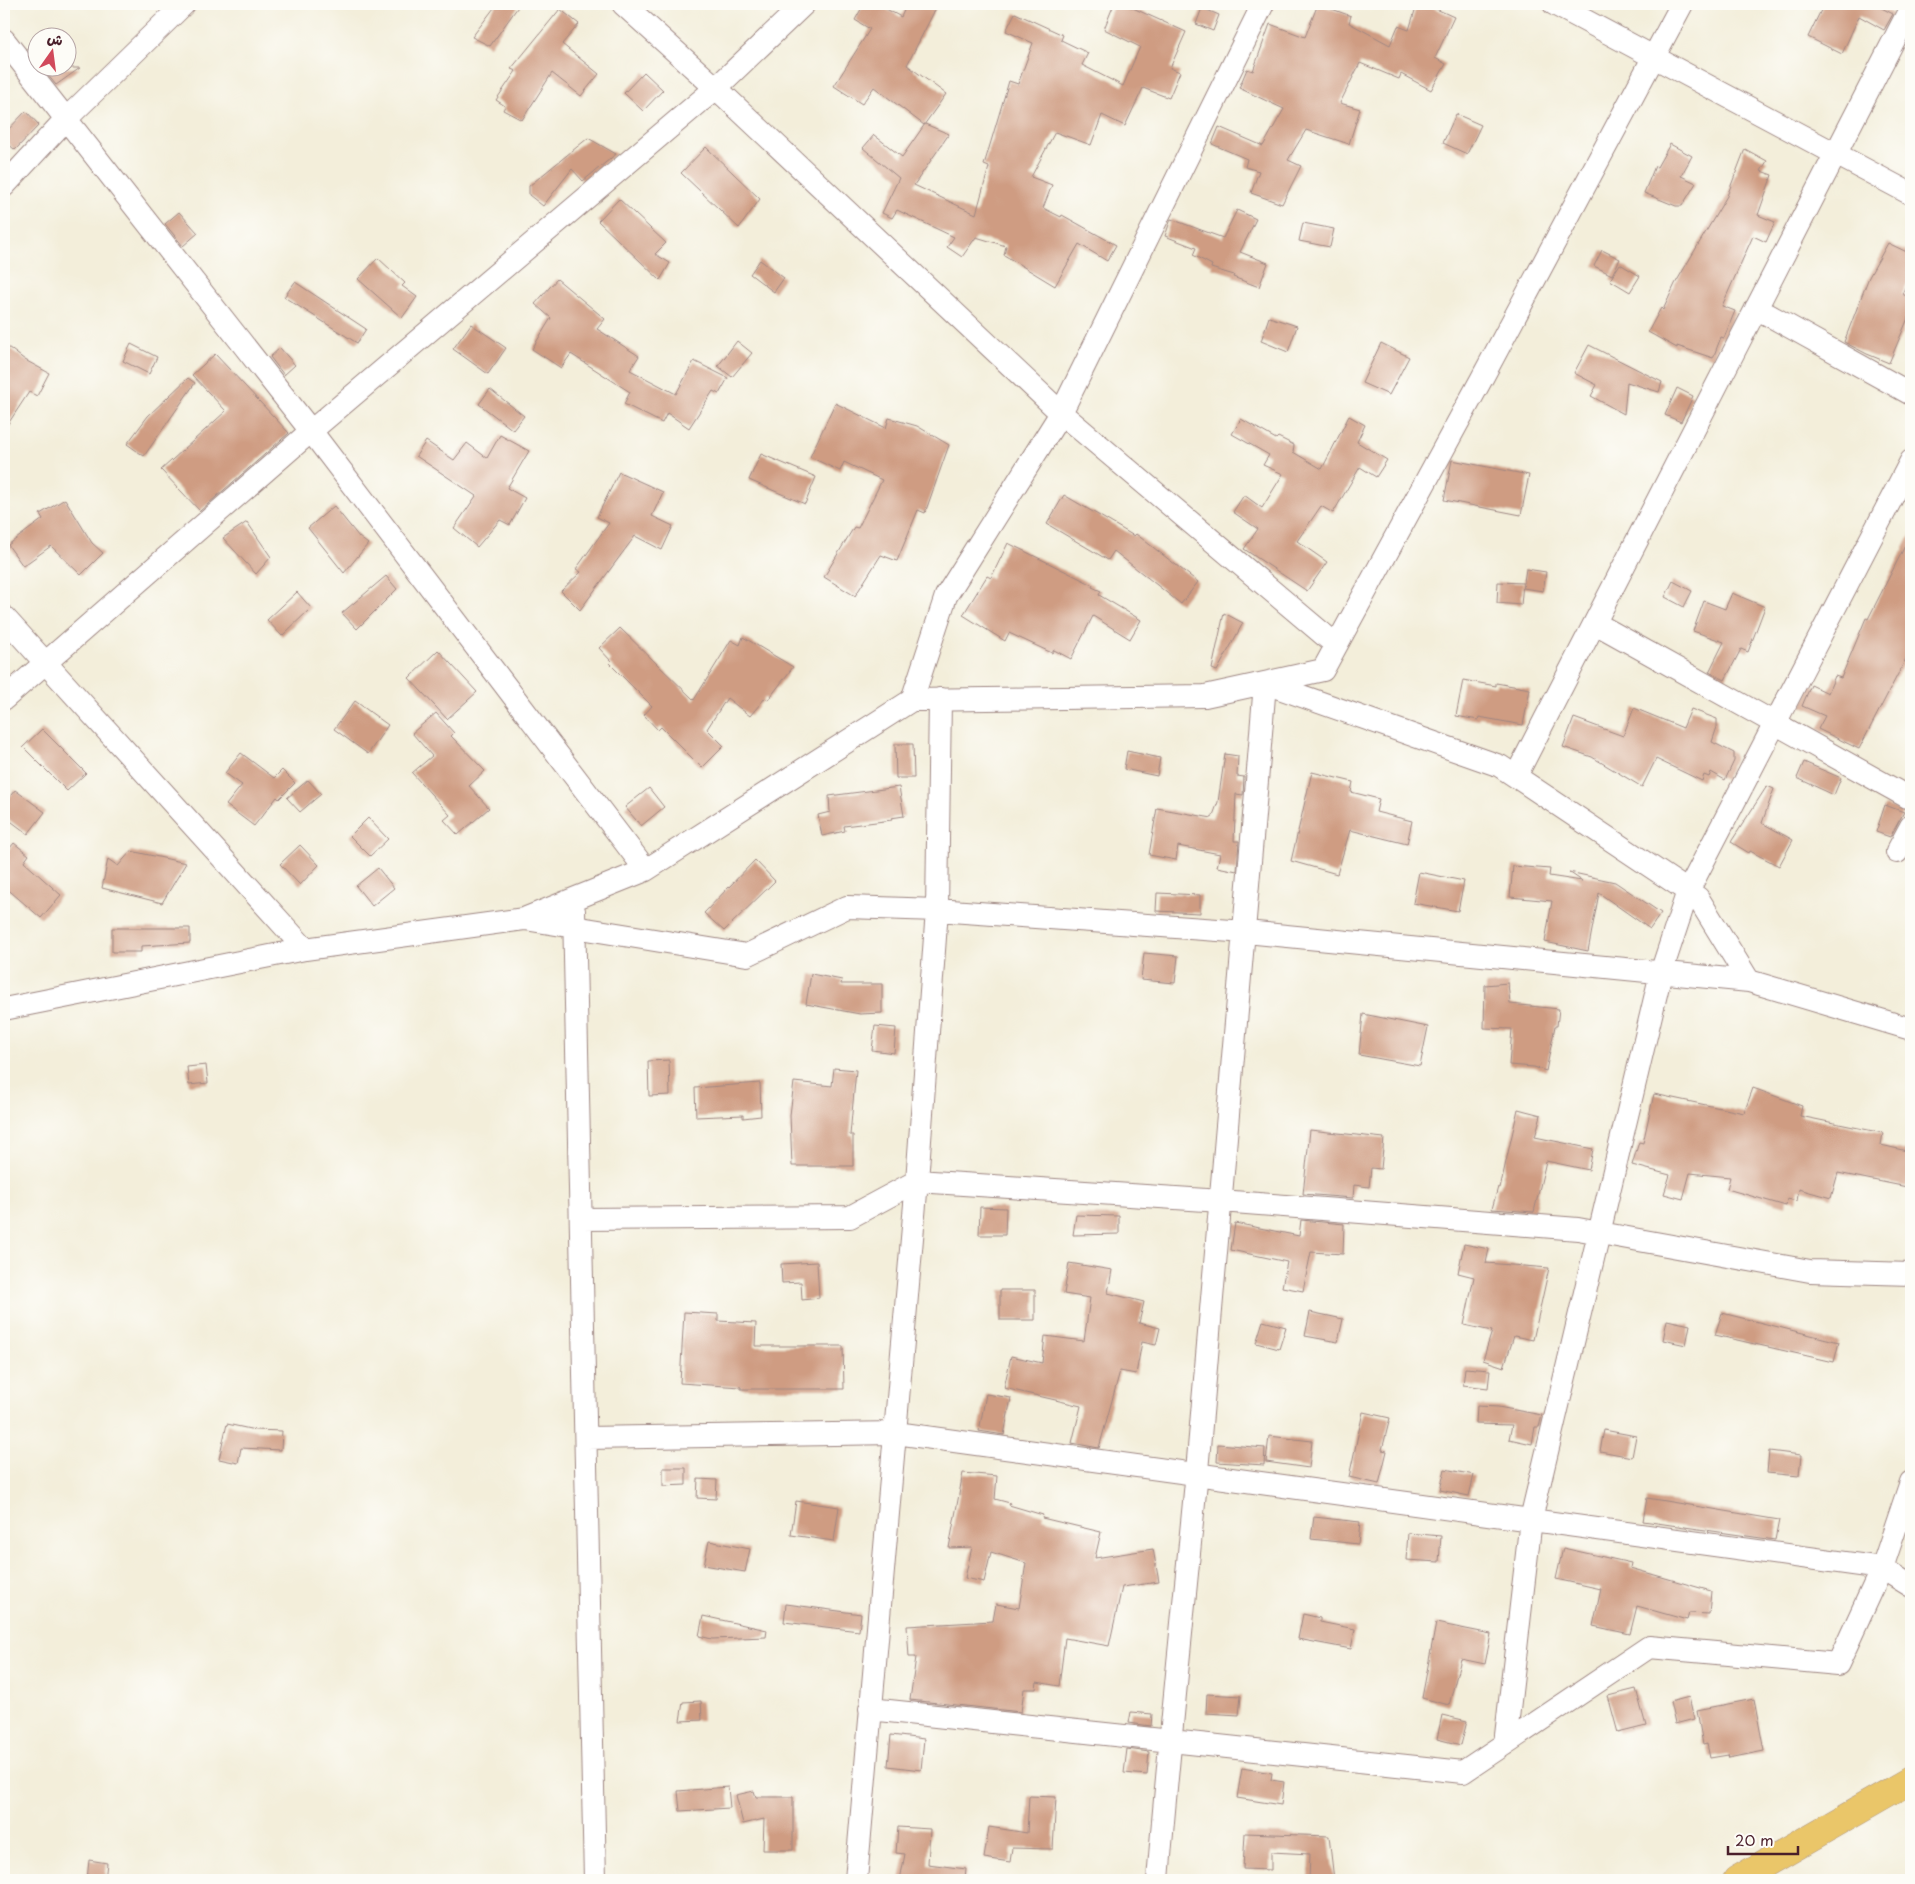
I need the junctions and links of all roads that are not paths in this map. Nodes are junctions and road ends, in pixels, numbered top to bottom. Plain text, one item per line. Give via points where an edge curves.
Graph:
1 (184, 4) edge
2 (623, 4) edge
3 (804, 4) edge
4 (1263, 4) edge
5 (1554, 4) edge
6 (1682, 4) edge
7 (1911, 7) edge
8 (4, 40) edge
9 (1653, 57) junction
10 (716, 88) junction
11 (66, 119) junction
12 (1835, 154) junction
13 (4, 186) edge
14 (1911, 194) edge
15 (1756, 308) junction
16 (1911, 394) edge
17 (1061, 413) junction
18 (311, 431) junction
19 (1911, 462) edge
20 (4, 617) edge
21 (1595, 623) junction
22 (1336, 646) junction
23 (44, 663) junction
24 (1265, 682) junction
25 (4, 699) edge
26 (940, 699) junction
27 (912, 700) junction
28 (1775, 723) junction
29 (1516, 776) junction
30 (1911, 799) edge
31 (1911, 826) edge
32 (1897, 852) dead end
33 (646, 870) junction
34 (1688, 891) junction
35 (574, 899) junction
36 (937, 910) junction
37 (524, 919) junction
38 (574, 927) junction
39 (1246, 932) junction
40 (305, 949) junction
41 (1661, 973) junction
42 (1749, 981) junction
43 (4, 1009) edge
44 (1911, 1029) edge
45 (917, 1181) junction
46 (1221, 1201) junction
47 (581, 1219) junction
48 (1599, 1232) junction
49 (1911, 1274) edge
50 (896, 1433) junction
51 (586, 1438) junction
52 (1197, 1473) junction
53 (1911, 1482) edge
54 (1531, 1519) junction
55 (1882, 1568) junction
56 (1911, 1586) edge
57 (870, 1709) junction
58 (1170, 1741) junction
59 (1505, 1744) junction
60 (1911, 1780) edge
61 (595, 1880) edge
62 (856, 1880) edge
63 (1158, 1880) edge
64 (1737, 1880) edge

1 - 11 street
2 - 10 street
3 - 10 street
4 - 17 street
5 - 9 street
6 - 9 street
7 - 12 street
8 - 11 street
9 - 12 street
9 - 22 street
10 - 17 street
10 - 18 street
11 - 13 street
11 - 18 street
12 - 14 street
12 - 15 street
15 - 16 street
15 - 21 street
17 - 22 street
17 - 27 street via 946,596
18 - 23 street
18 - 33 street
19 - 28 street
20 - 23 street
21 - 28 street
21 - 29 street
22 - 24 street via 1323,670
23 - 25 street
23 - 40 street
24 - 26 street via 1205,696
24 - 29 street via 1500,766
24 - 39 street
26 - 27 street
26 - 36 street
27 - 33 street
28 - 30 street
28 - 34 street
29 - 34 street
31 - 32 street
33 - 35 street
34 - 41 street
34 - 42 street via 1698,898
35 - 37 street
35 - 38 street
36 - 38 street via 847,907 747,955
36 - 39 street
36 - 45 street
37 - 38 street
37 - 40 street
38 - 47 street
39 - 41 street
39 - 46 street
40 - 43 street
41 - 42 street
41 - 48 street
42 - 44 street
45 - 46 street
45 - 47 street via 850,1217
45 - 50 street
46 - 48 street
46 - 52 street
47 - 51 street
48 - 49 street via 1810,1271
48 - 54 street
50 - 51 street
50 - 52 street
50 - 57 street
51 - 61 street
52 - 54 street
52 - 58 street
53 - 55 street
54 - 55 street
54 - 59 street
55 - 56 street
55 - 59 street via 1838,1664 1649,1647
57 - 58 street
57 - 62 street
58 - 59 street via 1463,1772
58 - 63 street
60 - 64 highway

